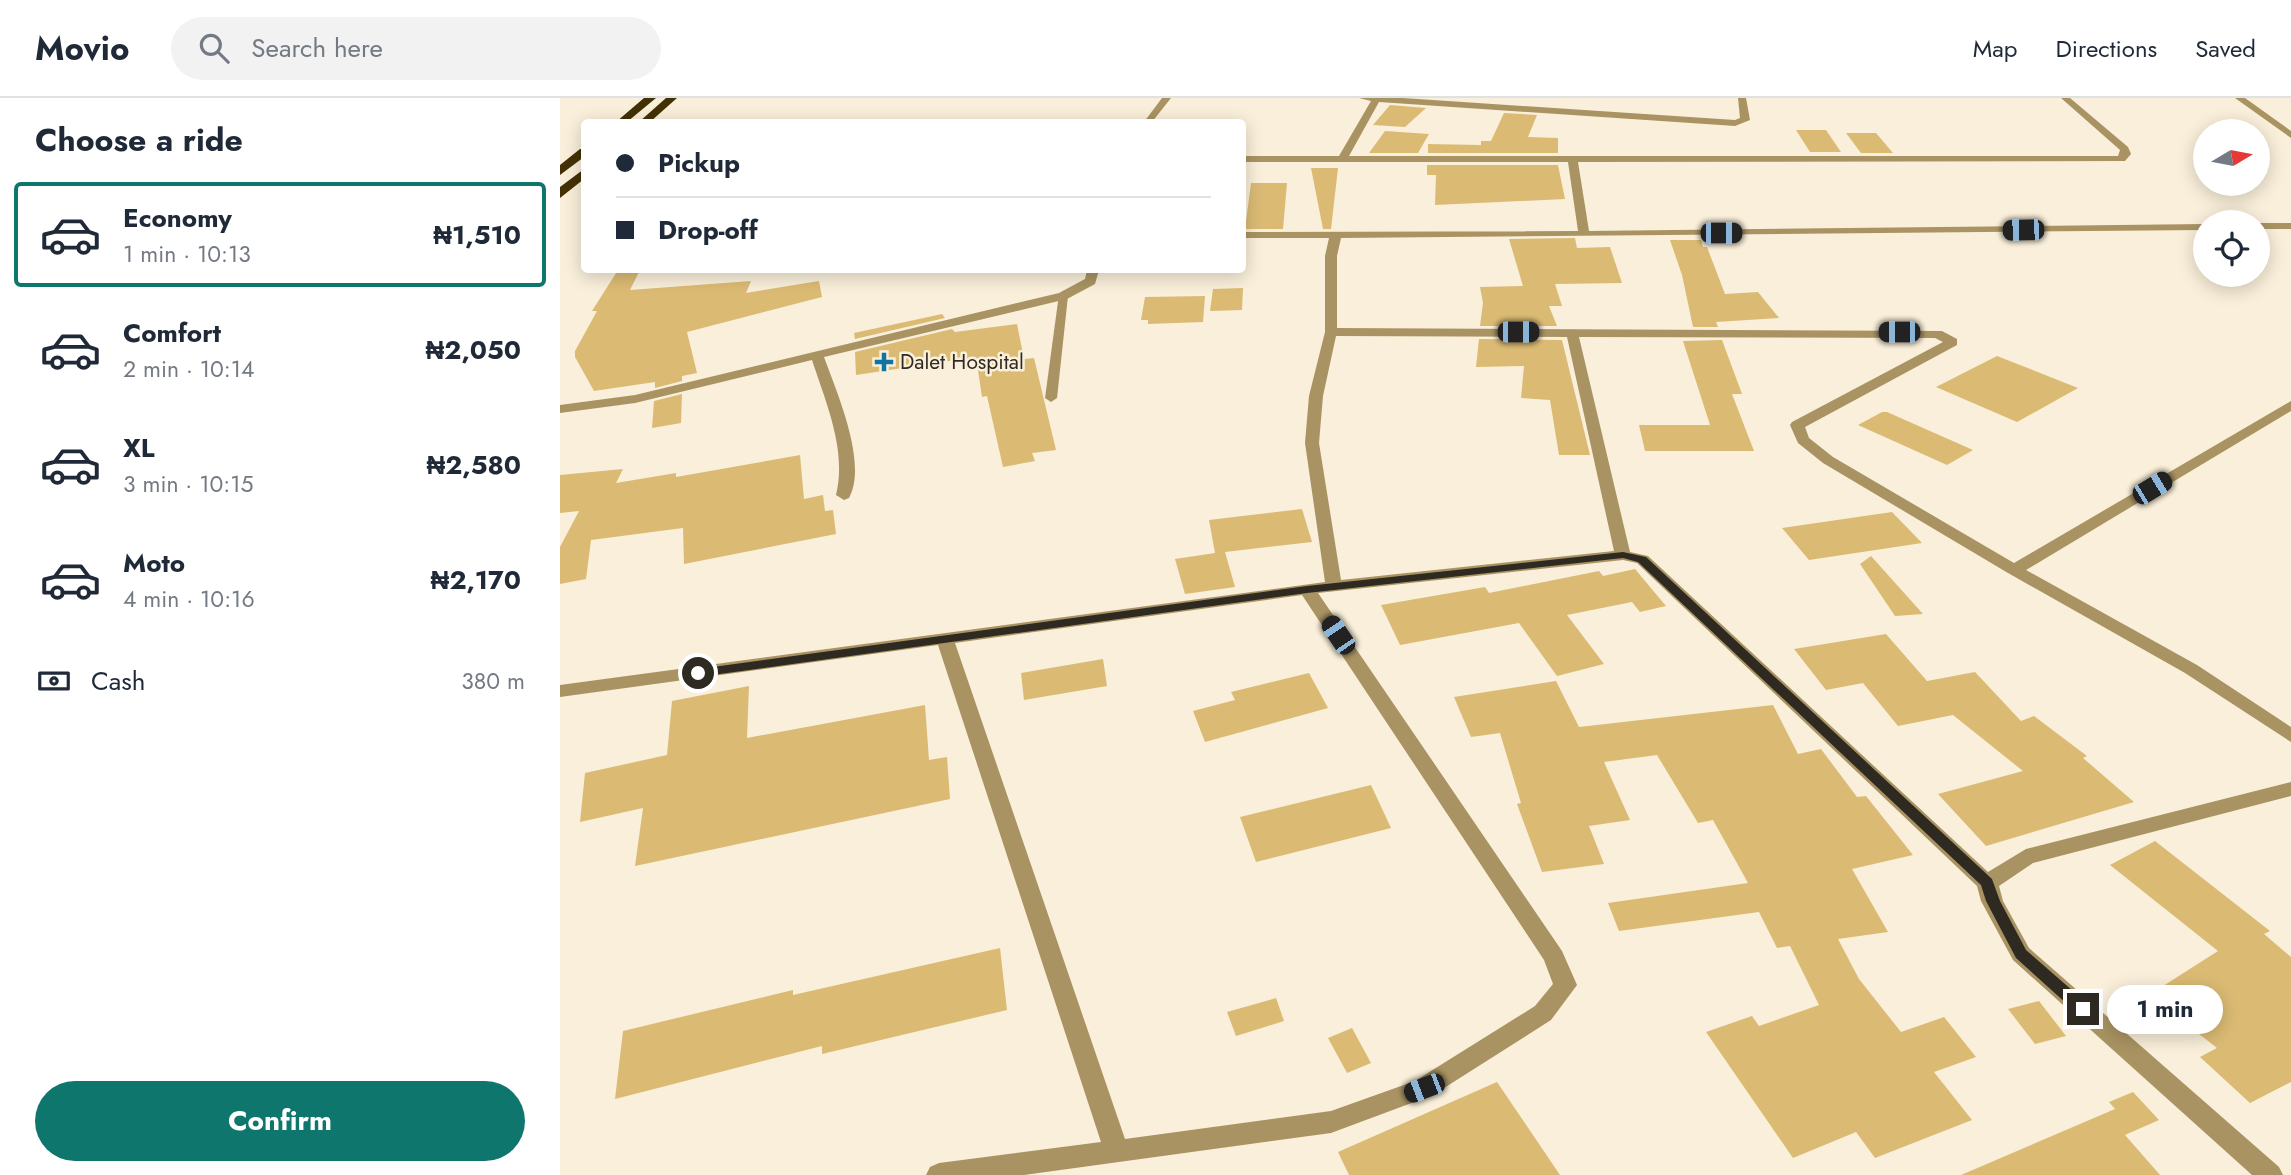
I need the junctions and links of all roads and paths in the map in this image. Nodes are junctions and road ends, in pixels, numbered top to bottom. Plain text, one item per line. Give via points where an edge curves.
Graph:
1 (651, 98) edge
2 (673, 98) edge
3 (1167, 98) edge
4 (1363, 98) edge
5 (1742, 98) edge
6 (2065, 98) edge
7 (2239, 98) edge
8 (1376, 99) edge
9 (625, 119) edge
10 (648, 119) edge
11 (1150, 119) edge
12 (2291, 135) edge
13 (581, 154) edge
14 (1343, 158) junction
15 (1246, 159) edge
16 (1573, 159) junction
17 (560, 171) edge
18 (581, 176) edge
19 (560, 194) edge
20 (2270, 226) edge
21 (2291, 226) edge
22 (2193, 227) edge
23 (1336, 234) junction
24 (1584, 234) junction
25 (1246, 235) edge
26 (1092, 273) edge
27 (1063, 296) junction
28 (1331, 332) junction
29 (1572, 332) junction
30 (817, 355) junction
31 (1051, 398) dead end
32 (2291, 405) edge
33 (560, 409) edge
34 (844, 495) dead end
35 (1623, 555) junction
36 (2014, 570) junction
37 (1334, 587) junction
38 (1307, 589) junction
39 (945, 640) junction
40 (560, 691) edge
41 (2291, 736) edge
42 (2291, 789) edge
43 (1987, 883) junction
44 (1117, 1152) junction
45 (939, 1175) edge
46 (2270, 1175) edge

1 - 9 highway
2 - 10 highway
3 - 11 street
4 - 8 street
5 - 8 street via 1745,120 1735,122
6 - 16 street via 2125,149 2121,159
7 - 12 street
8 - 14 street
13 - 17 highway
14 - 15 street
14 - 16 street
16 - 24 street
18 - 19 highway
20 - 21 street
22 - 24 street
23 - 24 street
23 - 25 street
23 - 28 street via 1331,256
26 - 27 street via 1091,281
27 - 30 street
27 - 31 lane
28 - 29 street
28 - 37 street via 1316,397 1312,443
29 - 35 street
29 - 36 street via 1927,332 1945,336 1952,342 1797,425 1803,440 1828,460
30 - 33 street via 635,399
30 - 34 street via 841,426 848,485
32 - 36 street
35 - 37 street
35 - 43 street via 1642,559
36 - 41 street via 2191,669
37 - 38 street
38 - 39 street
38 - 44 street via 1555,957 1565,985 1543,1013 1424,1088 1379,1105 1331,1122
39 - 40 street
39 - 44 street
42 - 43 street via 2026,857
43 - 46 street via 2021,954
44 - 45 street

